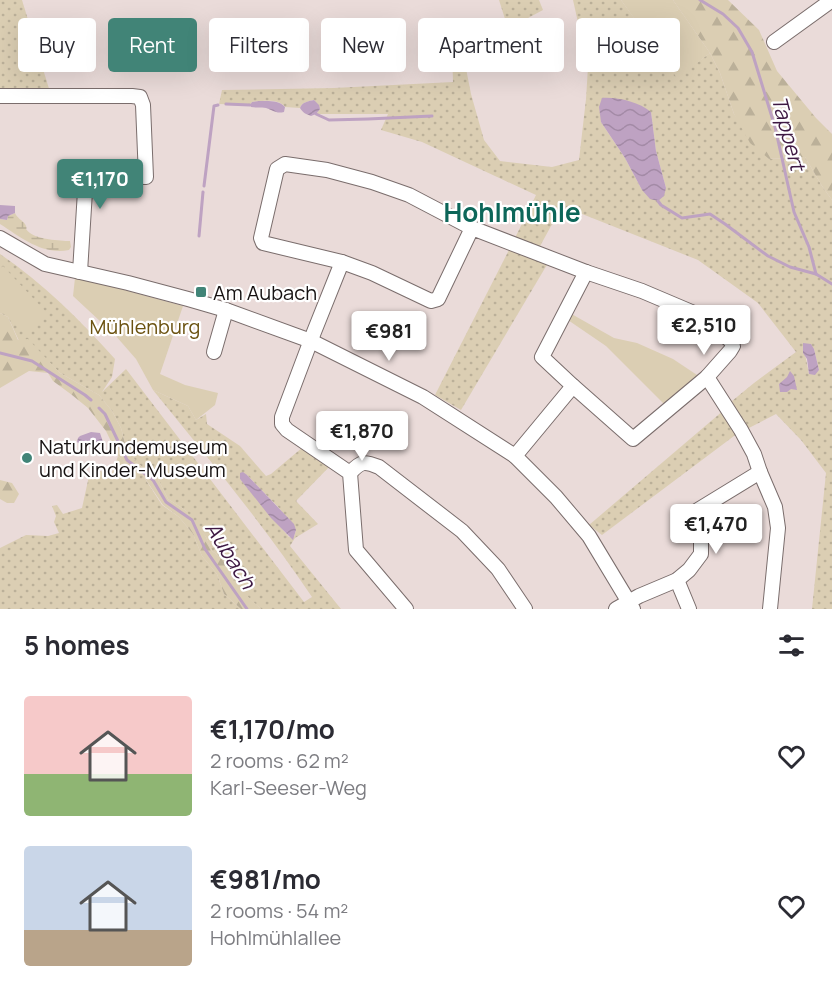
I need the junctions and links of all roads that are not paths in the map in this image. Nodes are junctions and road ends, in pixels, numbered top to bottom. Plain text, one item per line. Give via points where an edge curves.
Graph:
1 (832, 0) edge
2 (774, 42) dead end
3 (0, 96) edge
4 (472, 228) junction
5 (0, 238) edge
6 (342, 262) junction
7 (80, 272) junction
8 (586, 272) junction
9 (226, 310) junction
10 (311, 341) junction
11 (214, 352) dead end
12 (707, 377) junction
13 (573, 386) junction
14 (515, 456) junction
15 (760, 472) junction
16 (350, 473) junction
17 (677, 580) junction
18 (631, 605) edge
19 (406, 609) edge
20 (525, 609) edge
21 (616, 609) edge
22 (689, 609) edge
23 (770, 609) edge

1 - 2 street
3 - 7 street via 132,96 142,100 146,177 86,175
4 - 6 street via 438,299 431,300
4 - 6 street via 409,195 372,182 285,164 277,169 263,243
4 - 8 street
5 - 7 street via 45,264
6 - 10 street
7 - 9 street
8 - 12 street via 701,316 731,340 730,351
8 - 13 street via 542,357
9 - 10 street
9 - 11 street
10 - 14 street via 423,397
10 - 16 street via 282,424
12 - 13 street via 633,439
12 - 15 street via 741,430
13 - 14 street
14 - 18 street via 579,523
15 - 17 street via 693,513 701,554
15 - 23 street via 775,507 778,528
16 - 19 street via 356,550
16 - 20 street via 368,462 379,467 462,531 498,569
17 - 18 street
17 - 22 street
18 - 21 street

